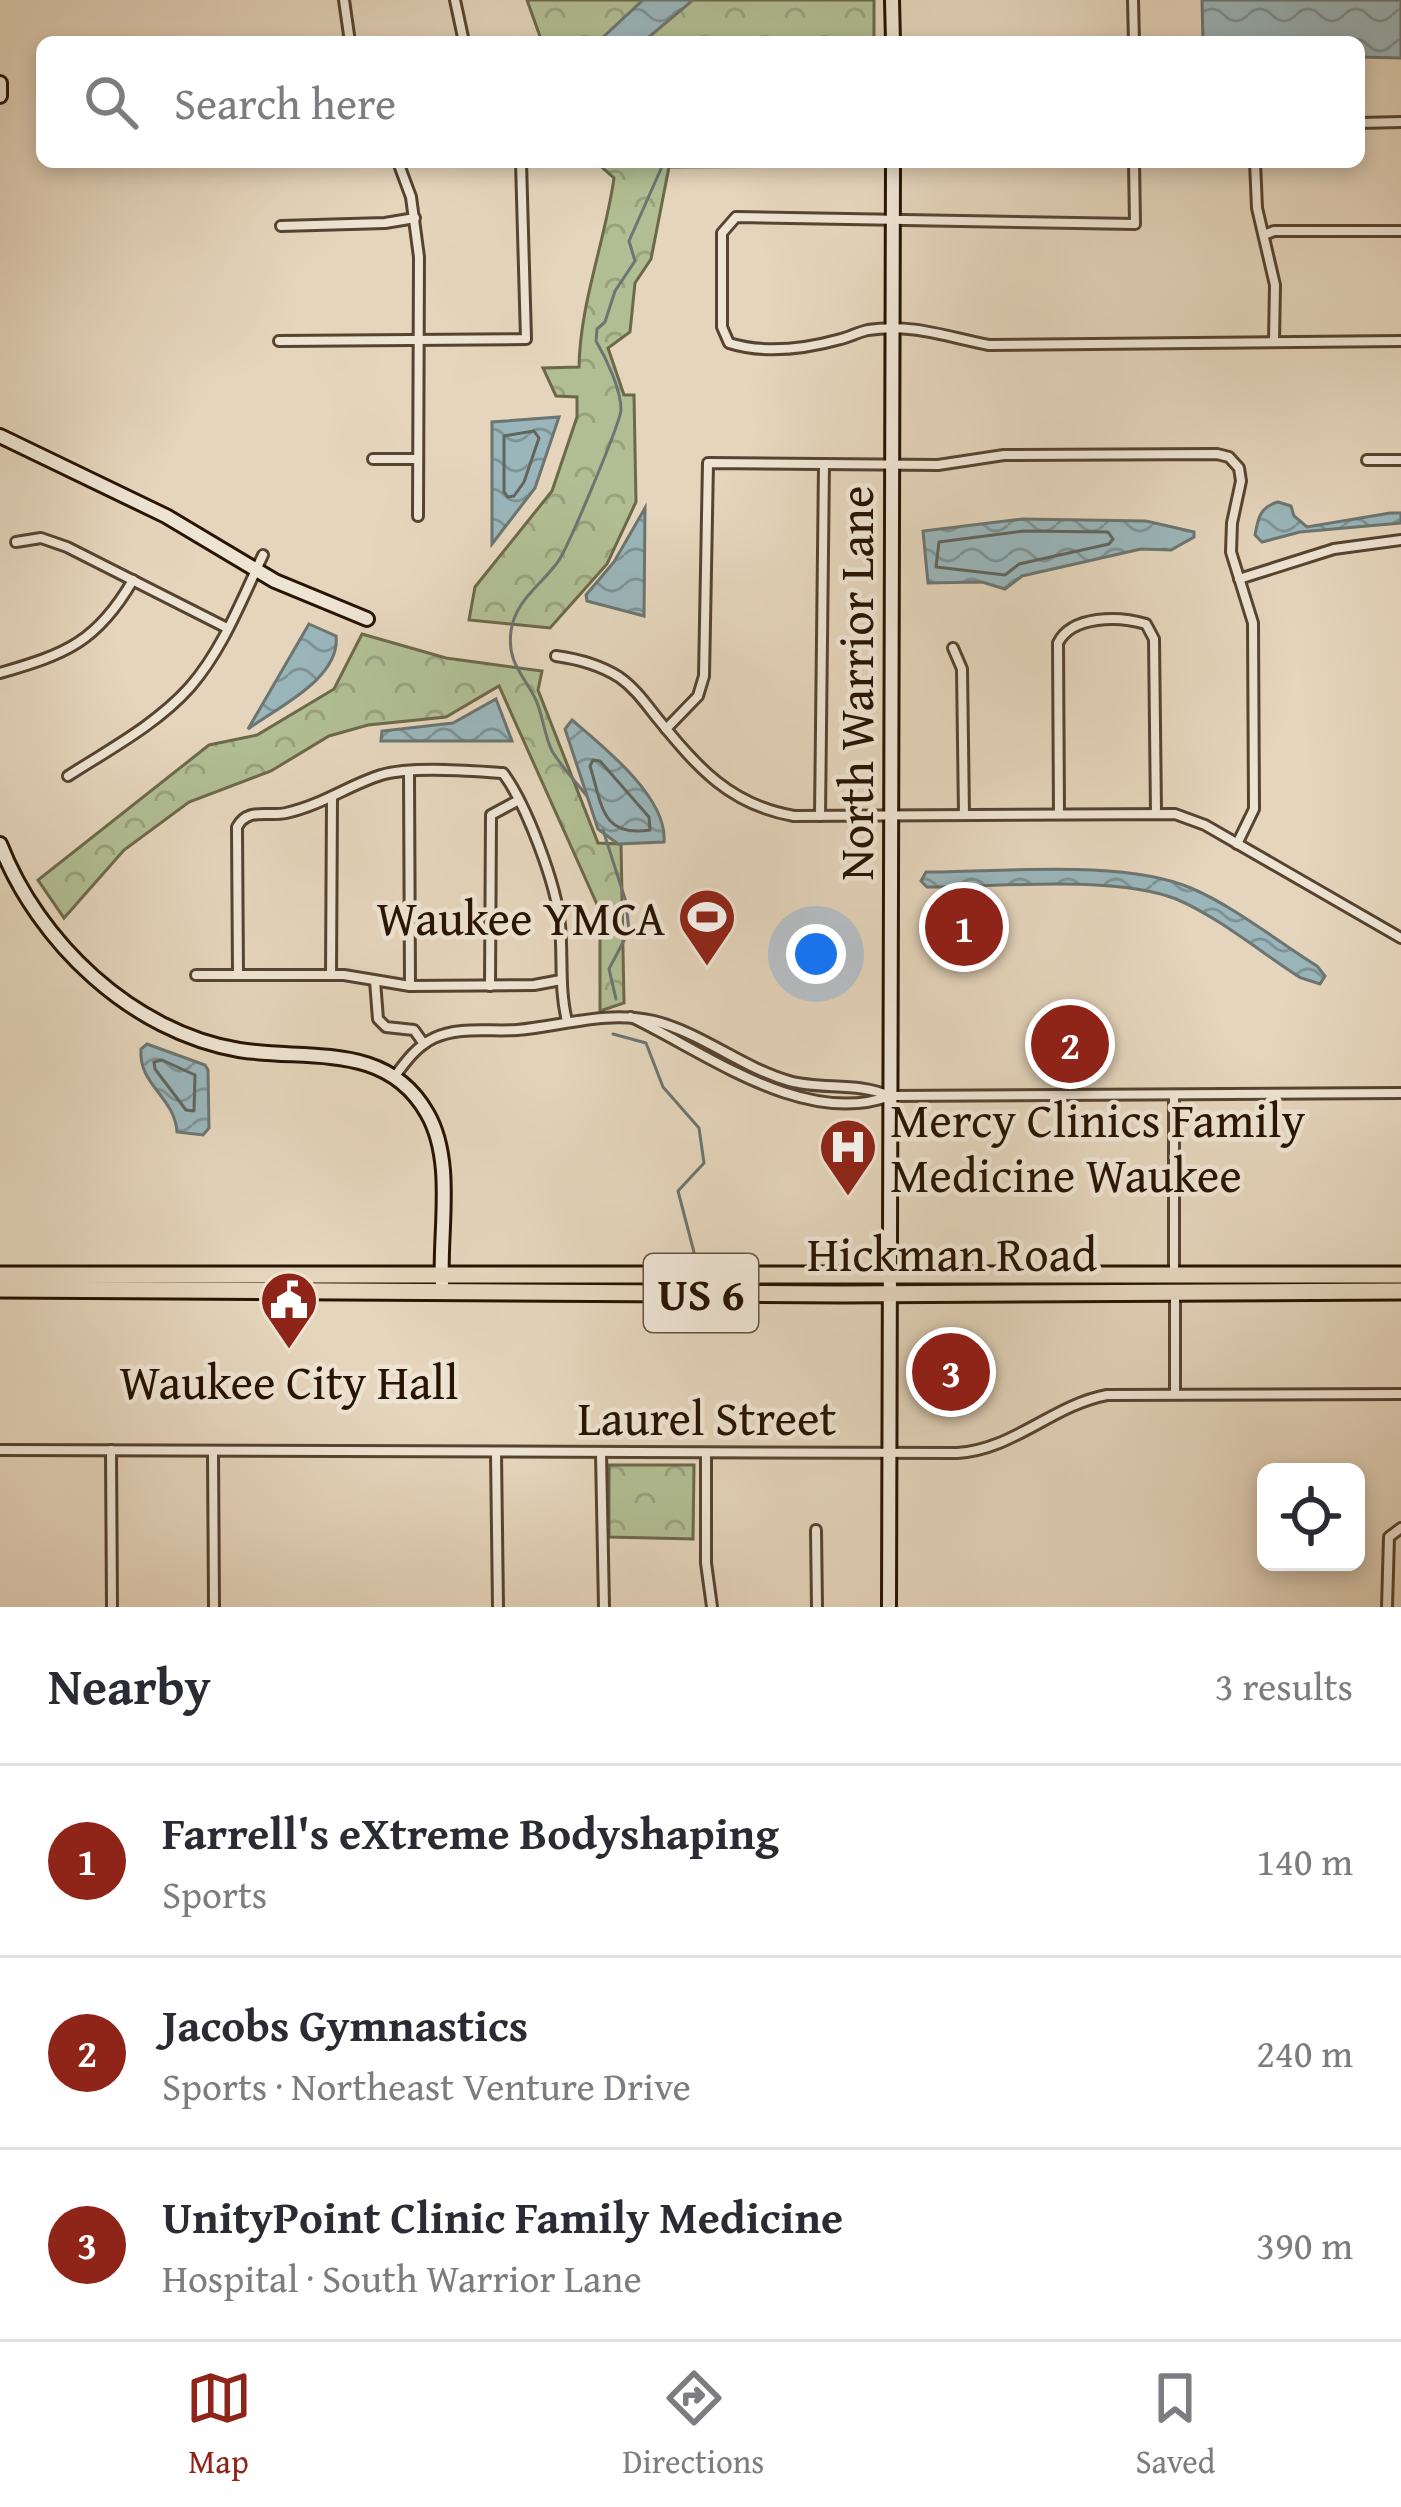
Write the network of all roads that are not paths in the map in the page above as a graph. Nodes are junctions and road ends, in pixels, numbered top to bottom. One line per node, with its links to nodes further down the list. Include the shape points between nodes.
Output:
1 (344, 0): 5 (street)
2 (455, 0): 6 (street)
3 (892, 0): 7 (street)
4 (1133, 0): 8 (street)
5 (349, 36)
6 (463, 36)
7 (892, 36)
8 (1133, 36)
9 (0, 83): 10 (street)
10 (0, 96)
11 (1401, 122): 12 (street)
12 (1365, 123)
13 (400, 168): 18 (street)
14 (521, 168): 27 (street, via 526,339)
15 (893, 168): 19 (street, North Warrior Lane)
16 (1134, 168): 19 (street, via 1135,224)
17 (1255, 168): 22 (street)
18 (415, 218): 20 (street); 27 (street)
19 (893, 219): 23 (street, North Warrior Lane); 23 (street, via 749,215 726,225 722,244 729,343 800,349)
20 (281, 226)
21 (1401, 231): 22 (street)
22 (1264, 235): 25 (street, via 1275,285)
23 (892, 329): 25 (street, via 989,345); 36 (street, North Warrior Lane)
24 (279, 341): 27 (street)
25 (1274, 341): 26 (street)
26 (1401, 341)
27 (418, 342): 31 (street)
28 (0, 436): 34 (street)
29 (0, 448): 34 (street)
30 (373, 459): 31 (street)
31 (417, 459): 37 (street)
32 (1366, 460): 33 (street)
33 (1401, 460)
34 (58, 464): 41 (street)
35 (824, 464): 36 (street); 49 (street, via 708,464 704,676 698,696); 58 (street)
36 (892, 465): 42 (street, via 1004,454 1229,457 1241,482 1231,536); 57 (street, North Warrior Lane)
37 (418, 517)
38 (1401, 540): 42 (street, via 1346,546)
39 (16, 542): 43 (street, via 51,541)
40 (263, 555): 41 (street)
41 (256, 570): 44 (street); 45 (street)
42 (1239, 579): 60 (street, via 1253,623 1254,806)
43 (134, 580): 45 (street); 48 (street, via 82,643)
44 (367, 619)
45 (227, 628): 51 (street, via 165,711)
46 (953, 648): 55 (street, via 962,669)
47 (556, 656): 49 (street, via 617,676)
48 (0, 673)
49 (666, 730): 58 (street, via 738,799 768,812)
50 (409, 773): 52 (street, via 382,775); 53 (street, via 502,773); 67 (street)
51 (68, 776)
52 (332, 800): 63 (street, via 251,814 237,827); 64 (street)
53 (518, 801): 65 (street, via 558,914); 68 (street, via 490,820)
54 (1156, 813): 56 (street); 56 (street, via 1154,639 1146,624 1128,619 1076,624 1058,643); 60 (street, via 1187,817)
55 (964, 814): 56 (street); 57 (street)
56 (1059, 814)
57 (891, 815): 58 (street); 74 (street, North Warrior Lane)
58 (820, 816)
59 (0, 844): 71 (street, via 47,929 95,980 139,1009 236,1049 341,1056)
60 (1237, 844): 61 (street)
61 (1401, 938)
62 (196, 975): 63 (street)
63 (238, 975): 64 (street)
64 (331, 975): 66 (street)
65 (561, 980): 68 (street); 69 (street)
66 (375, 981): 67 (street); 70 (street, via 378,1019 414,1030)
67 (410, 986): 68 (street)
68 (490, 986)
69 (567, 1021): 70 (street, via 451,1032); 74 (street, via 631,1017 676,1028 766,1074)
70 (424, 1044): 71 (street)
71 (395, 1076): 77 (street, via 428,1115 436,1138)
72 (1401, 1093): 73 (street)
73 (1174, 1094): 74 (street); 79 (street)
74 (890, 1096): 78 (street, North Warrior Lane)
75 (0, 1275): 77 (highway, Hickman Road / US 6)
76 (1401, 1275): 79 (highway, Hickman Road / US 6)
77 (442, 1284): 78 (highway, Hickman Road / US 6); 80 (highway, Hickman Road / US 6)
78 (890, 1284): 79 (highway, Hickman Road / US 6); 90 (street, North Warrior Lane)
79 (1174, 1284): 81 (highway, Hickman Road / US 6); 82 (street)
80 (0, 1289)
81 (1401, 1291)
82 (1175, 1394): 83 (street, Laurel Street); 90 (street, Laurel Street, via 1094,1397 971,1453)
83 (1401, 1394)
84 (0, 1450): 85 (street, Laurel Street)
85 (111, 1450): 86 (street, Laurel Street); 93 (street)
86 (213, 1451): 87 (street, Laurel Street); 94 (street)
87 (496, 1452): 88 (street, Laurel Street); 95 (street)
88 (601, 1453): 89 (street, Laurel Street); 96 (street)
89 (706, 1453): 90 (street, Laurel Street); 97 (street)
90 (890, 1454): 99 (street, North Warrior Lane)
91 (1401, 1528): 100 (street, via 1386,1549)
92 (816, 1530): 98 (street)
93 (112, 1607)
94 (214, 1607)
95 (498, 1607)
96 (604, 1607)
97 (712, 1607)
98 (817, 1607)
99 (889, 1607)
100 (1387, 1607)

